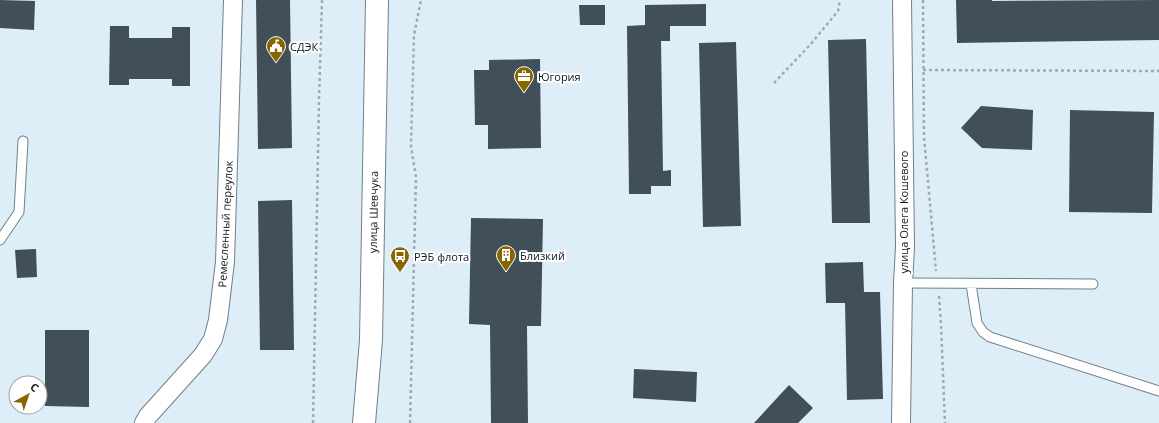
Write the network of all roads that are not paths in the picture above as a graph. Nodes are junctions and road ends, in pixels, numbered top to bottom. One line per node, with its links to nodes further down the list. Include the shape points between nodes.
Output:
1 (233, 0): 10 (street, Ремесленный переулок, via 226,262 218,320 214,339 203,355)
2 (377, 0): 11 (main road, улица Шевчука, via 371,340)
3 (902, 0): 6 (street, улица Олега Кошевого, via 905,248)
4 (23, 141): 5 (lane, via 19,212)
5 (0, 240)
6 (903, 283): 7 (lane); 12 (street, улица Олега Кошевого)
7 (971, 284): 8 (lane); 9 (lane, via 977,323 990,337)
8 (1093, 284)
9 (1159, 390)
10 (144, 423)
11 (364, 423)
12 (901, 423)

